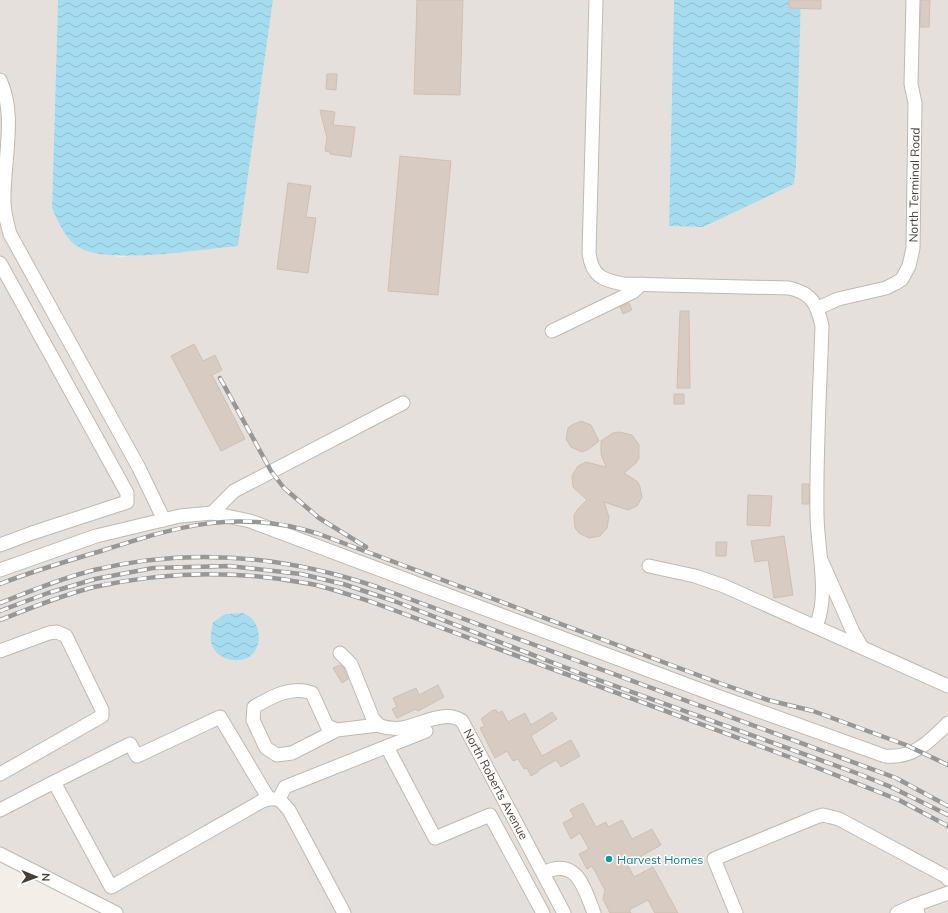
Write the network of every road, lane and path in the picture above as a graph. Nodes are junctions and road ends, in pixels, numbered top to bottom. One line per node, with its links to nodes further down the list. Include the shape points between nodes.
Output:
1 (596, 0): 6 (street, via 590,263 594,271 611,282)
2 (913, 0): 7 (street, North Terminal Road, via 913,248 909,266 902,279 886,288 838,299)
3 (0, 80): 4 (street, via 6,93 8,110)
4 (2, 169): 11 (street, via 5,218 10,234 139,468)
5 (0, 263): 12 (street, via 127,493 127,502 115,507)
6 (642, 284): 7 (street, via 789,288 811,298); 8 (street, via 633,292)
7 (818, 308): 13 (street, via 822,326 817,512)
8 (552, 330)
9 (403, 403): 10 (street, via 234,491)
10 (212, 513): 11 (street, via 191,514); 21 (street, via 250,522 885,756 896,758 911,754)
11 (164, 520): 15 (street, via 96,536)
12 (0, 545)
13 (821, 560): 16 (street, via 822,603); 17 (street)
14 (649, 566): 16 (street, via 695,576 724,586)
15 (0, 570)
16 (816, 626): 17 (street)
17 (862, 647): 20 (street)
18 (0, 651): 26 (street, via 49,633 58,632 66,636 102,710 102,716)
19 (340, 653): 22 (street, via 351,664 373,719)
20 (948, 686)
21 (948, 723)
22 (378, 725): 23 (street, North Roberts Avenue); 31 (street, North Roberts Avenue, via 401,728 451,716 462,721)
23 (337, 730): 23 (street, via 327,726 312,693 303,690 292,690 254,707 252,720 266,748 277,755 292,753)
24 (426, 731): 25 (street)
25 (386, 747): 28 (street, via 285,787); 37 (street, via 435,838 490,815)
26 (0, 774)
27 (54, 782): 28 (street, via 130,744 137,756 220,717); 28 (street, via 111,887); 29 (street)
28 (274, 799): 36 (street, via 289,810)
29 (0, 810)
30 (0, 854): 35 (street)
31 (543, 873): 38 (street, North Roberts Avenue); 39 (street, via 559,867 576,875)
32 (948, 879): 40 (street, via 838,819 816,816 714,859)
33 (948, 892): 34 (street)
34 (917, 909): 41 (street)
35 (116, 913)
36 (344, 913)
37 (543, 913)
38 (564, 913)
39 (594, 913)
40 (736, 913)
41 (897, 913)

